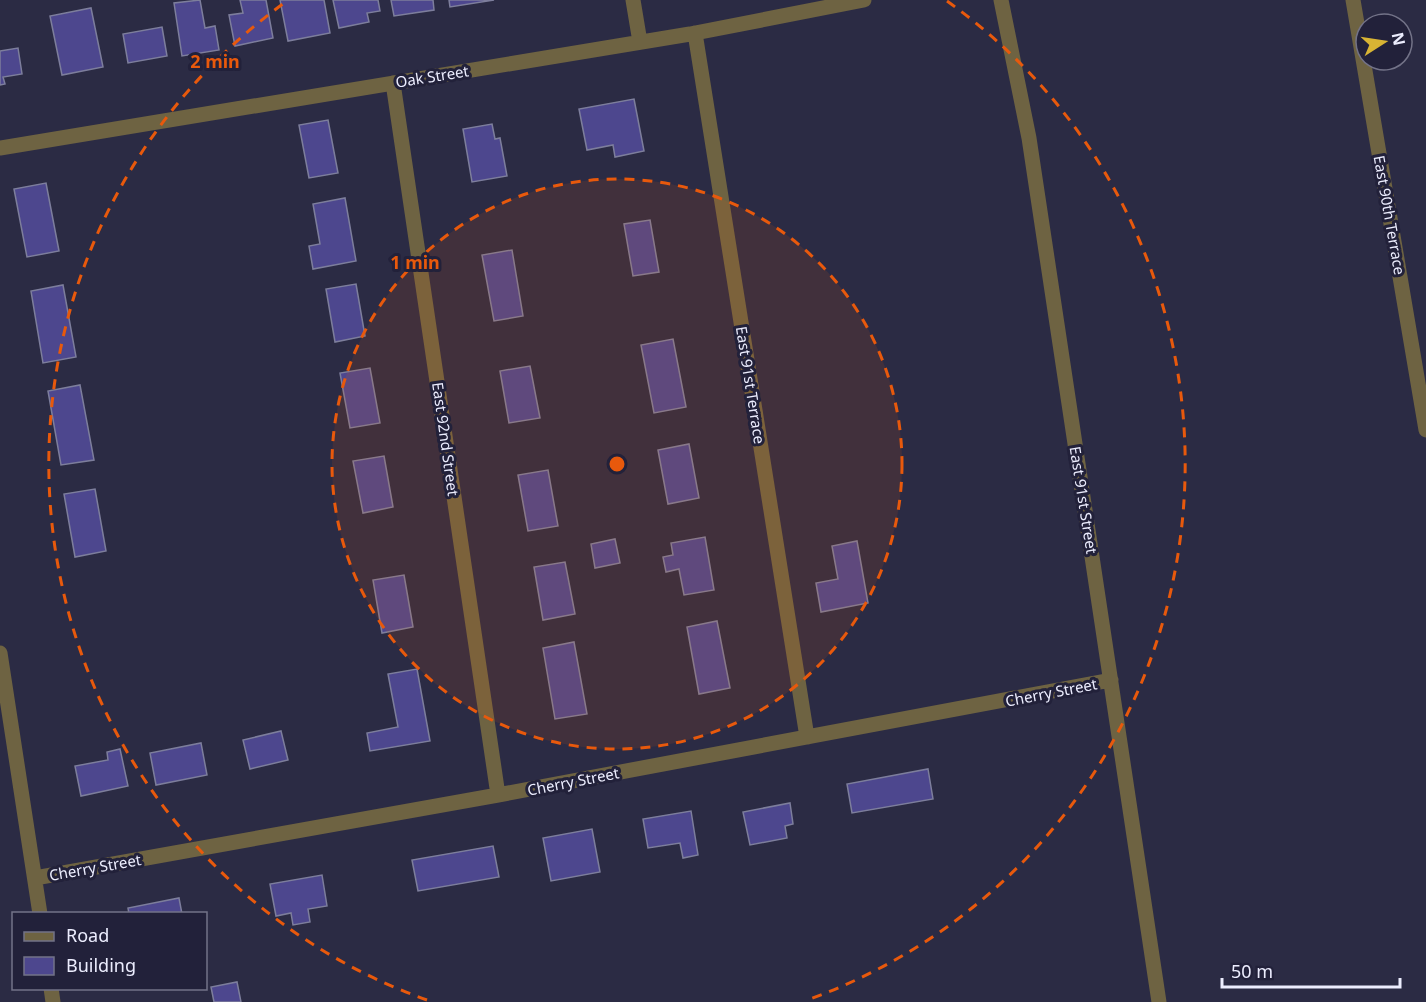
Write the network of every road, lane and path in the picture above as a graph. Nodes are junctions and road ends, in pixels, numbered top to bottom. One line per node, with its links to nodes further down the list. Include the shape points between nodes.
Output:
1 (633, 0): 6 (street)
2 (864, 0): 5 (street, Oak Street)
3 (1001, 0): 11 (street, East 91st Street, via 1029,138)
4 (1353, 0): 9 (street, East 90th Terrace)
5 (695, 33): 6 (street, Oak Street); 12 (street, East 91st Terrace)
6 (640, 42): 7 (street, Oak Street)
7 (393, 83): 8 (street, Oak Street); 13 (street, East 92nd Street)
8 (0, 148)
9 (1426, 430)
10 (0, 653): 14 (street)
11 (1111, 680): 12 (street, Cherry Street); 16 (street, East 91st Street)
12 (807, 737): 13 (street, Cherry Street)
13 (498, 795): 14 (street, Cherry Street)
14 (35, 878): 15 (street)
15 (40, 912)
16 (1159, 1002)

